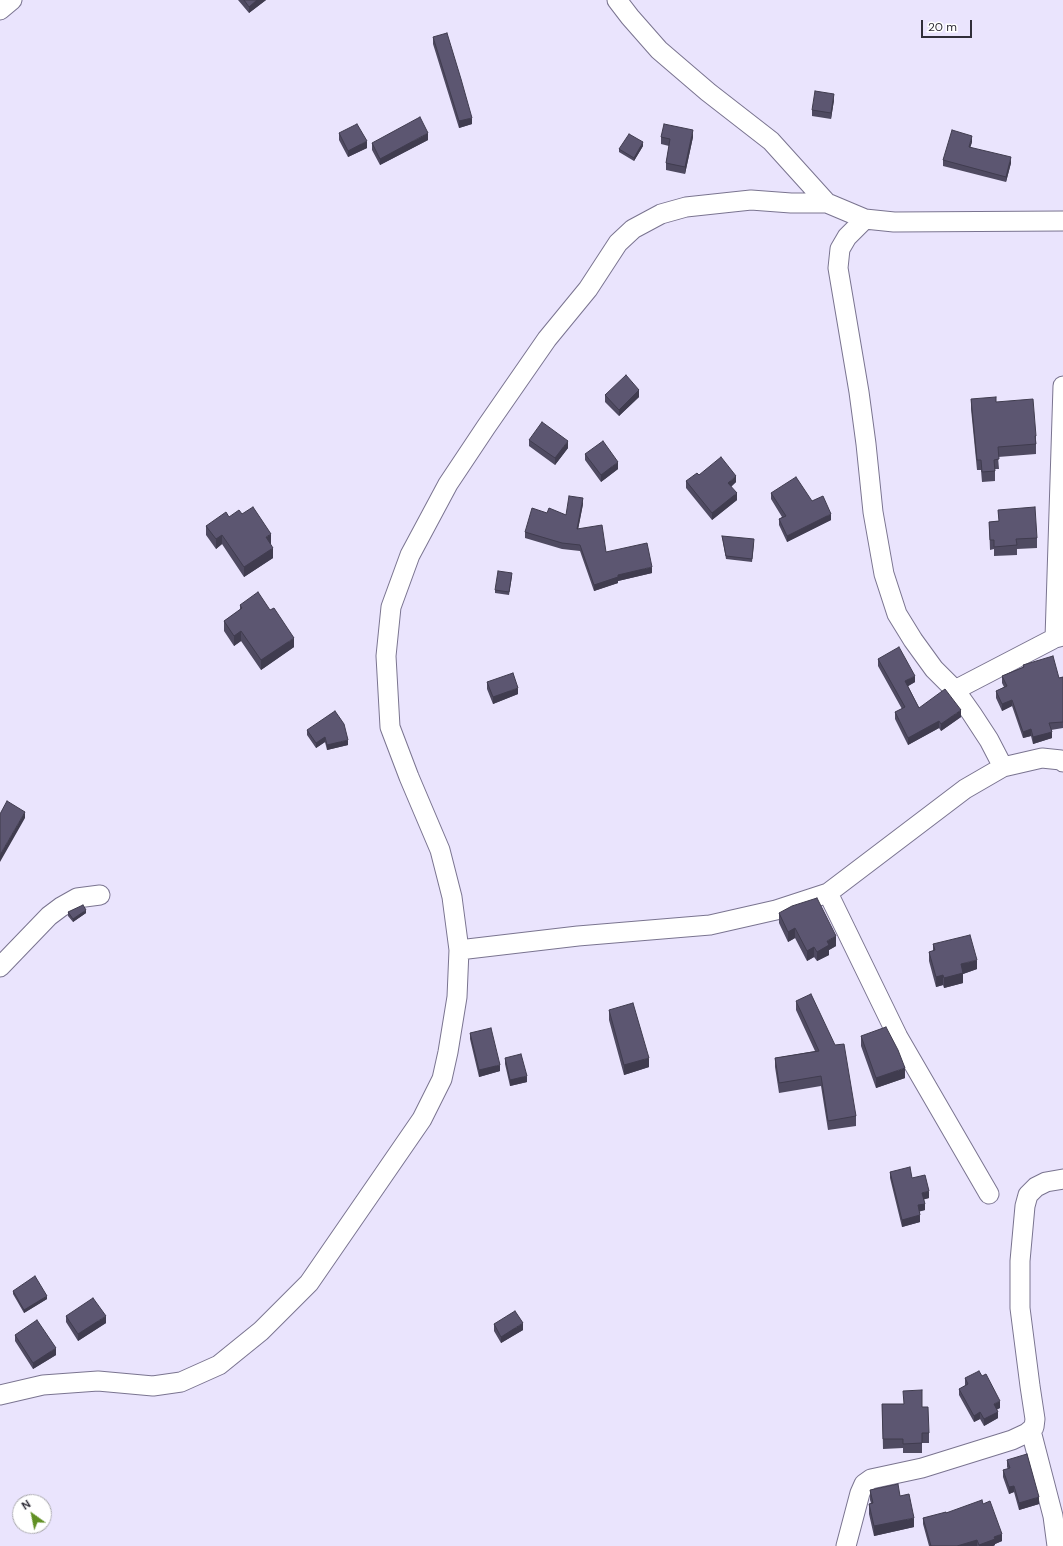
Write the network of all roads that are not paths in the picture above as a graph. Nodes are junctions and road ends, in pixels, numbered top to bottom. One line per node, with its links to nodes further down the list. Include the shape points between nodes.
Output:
1 (12, 0): 3 (street)
2 (617, 0): 4 (street, via 659,50 771,141)
3 (0, 10)
4 (827, 202): 5 (street); 14 (street, via 751,200 686,207 661,214 633,229 618,243 588,289 547,339 486,427 448,484 410,555 390,614 386,656 390,727 440,850 452,897)
5 (865, 219): 6 (street, via 894,222); 9 (street, via 847,237 840,249 838,268 859,392 872,512 884,574 897,614 934,669)
6 (1063, 220)
7 (1063, 386): 8 (street)
8 (1059, 637): 9 (street)
9 (955, 690): 11 (street, via 989,740)
10 (1063, 762): 11 (street, via 1042,758)
11 (1003, 767): 12 (street, via 965,789)
12 (828, 893): 14 (street, via 776,910 710,925 578,936); 17 (street, via 898,1038)
13 (100, 896): 15 (street, via 77,898 61,907)
14 (459, 950): 18 (street, via 457,997 448,1052 442,1079 422,1119 309,1283 261,1331 219,1365 181,1382 153,1386 98,1381 43,1385)
15 (0, 967)
16 (1063, 1179): 19 (street, via 1036,1187 1028,1195 1025,1206 1020,1261 1020,1308 1036,1418)
17 (989, 1194)
18 (0, 1395)
19 (1031, 1431): 20 (street, via 1012,1440 922,1468 871,1479 864,1484 860,1493); 21 (street, via 1053,1516)
20 (846, 1546)
21 (1057, 1546)

